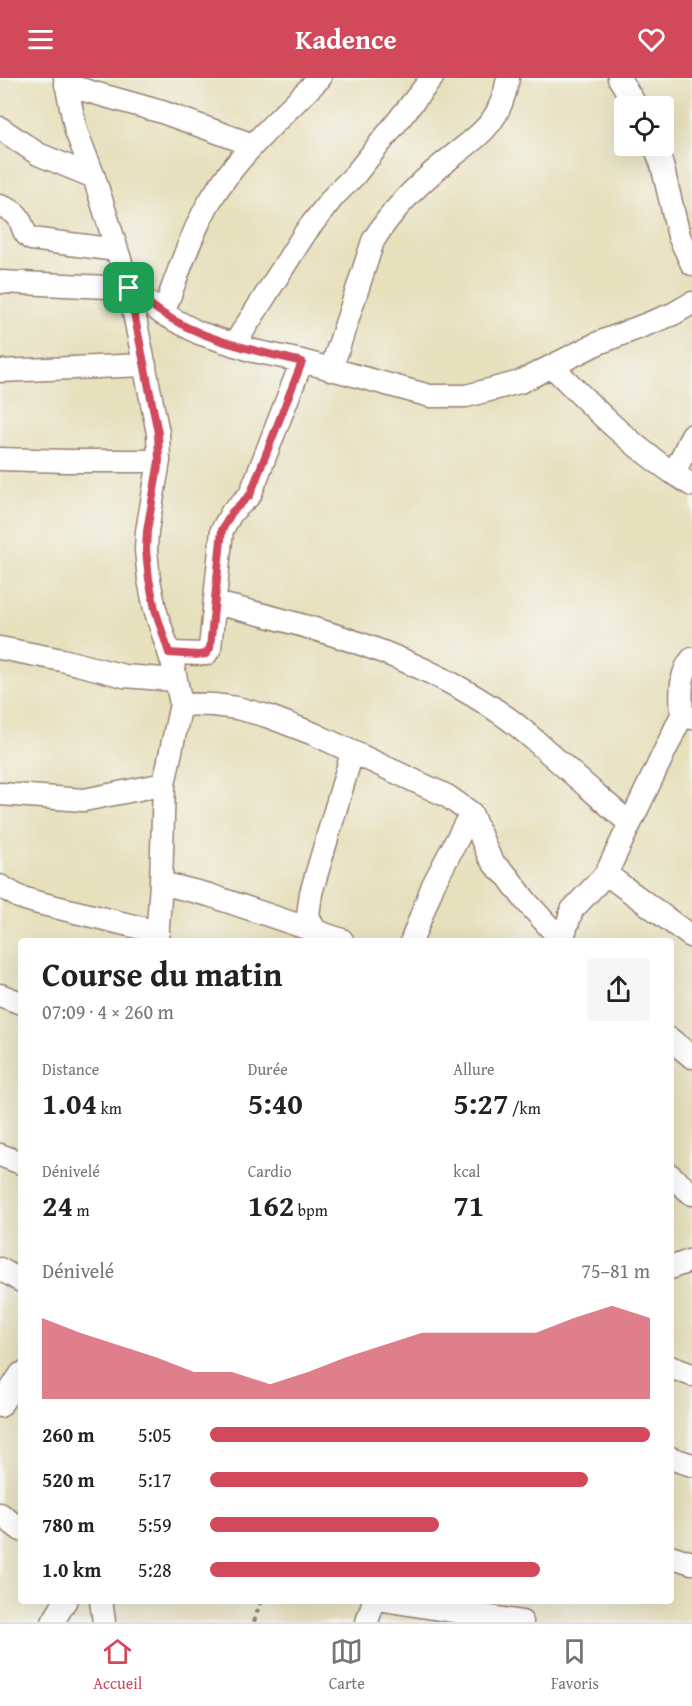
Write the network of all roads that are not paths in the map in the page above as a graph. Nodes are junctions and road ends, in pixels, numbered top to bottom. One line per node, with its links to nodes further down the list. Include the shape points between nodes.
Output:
1 (320, 78): 8 (street)
2 (432, 78): 18 (street, via 304,233)
3 (619, 78): 6 (street)
4 (504, 81): 22 (street, via 501,108 493,120 402,202 373,241)
5 (66, 82): 8 (street); 10 (street, via 76,131)
6 (630, 96)
7 (0, 128): 10 (street, via 38,154)
8 (253, 145): 17 (street, via 206,207)
9 (659, 156): 13 (street, via 679,236)
10 (94, 177): 12 (street)
11 (0, 206): 12 (street, via 13,210 31,239)
12 (117, 250): 15 (street)
13 (692, 264)
14 (0, 282): 15 (street)
15 (129, 288): 17 (street); 20 (street)
16 (692, 303): 21 (street)
17 (163, 314): 18 (street, via 199,333)
18 (234, 345): 19 (street)
19 (302, 362): 22 (street); 28 (street, via 250,495 232,512 222,530)
20 (145, 365): 23 (street); 26 (street, via 158,433)
21 (553, 367): 22 (street, via 520,382 466,396 429,396); 27 (street, via 594,409)
22 (331, 370)
23 (0, 371)
24 (692, 435): 27 (street)
25 (0, 459): 26 (street)
26 (159, 461): 30 (street, via 146,550 155,609)
27 (683, 479)
28 (214, 603): 30 (street, via 210,648 206,654); 39 (street, via 348,638 448,681 506,716)
29 (0, 648): 32 (street, via 124,676)
30 (169, 653): 32 (street)
31 (692, 659): 34 (street, via 681,688)
32 (176, 680): 33 (street)
33 (181, 704): 35 (street, via 237,708 267,716); 36 (street)
34 (687, 716): 39 (street)
35 (352, 753): 38 (street, via 447,796); 44 (street, via 311,893 308,915)
36 (164, 784): 37 (street, via 84,800); 41 (street)
37 (0, 794)
38 (471, 813): 46 (street, via 433,885); 47 (street, via 489,856)
39 (630, 824): 40 (street)
40 (606, 873): 45 (street); 48 (street, via 572,910)
41 (161, 883): 43 (street); 44 (street, via 209,895)
42 (0, 886): 43 (street, via 19,897)
43 (157, 936)
44 (314, 936)
45 (692, 937)
46 (413, 938)
47 (560, 938)
48 (563, 938)
49 (0, 995): 50 (street)
50 (18, 1002)
51 (674, 1043): 52 (street)
52 (692, 1057)
53 (0, 1155): 54 (street)
54 (18, 1162)
55 (674, 1178): 56 (street)
56 (692, 1194)
57 (692, 1260): 58 (street)
58 (674, 1267)
59 (0, 1269): 60 (street)
60 (18, 1279)
61 (674, 1368): 62 (street)
62 (692, 1375)
63 (18, 1379): 64 (street)
64 (0, 1406)
65 (674, 1459): 66 (street)
66 (692, 1465)
67 (0, 1514): 68 (street)
68 (18, 1528)
69 (674, 1557): 70 (street)
70 (692, 1563)
71 (64, 1604): 75 (street)
72 (102, 1604): 76 (street)
73 (373, 1604): 77 (street)
74 (408, 1604): 78 (street)
75 (53, 1622)
76 (104, 1622)
77 (367, 1622)
78 (522, 1622)

